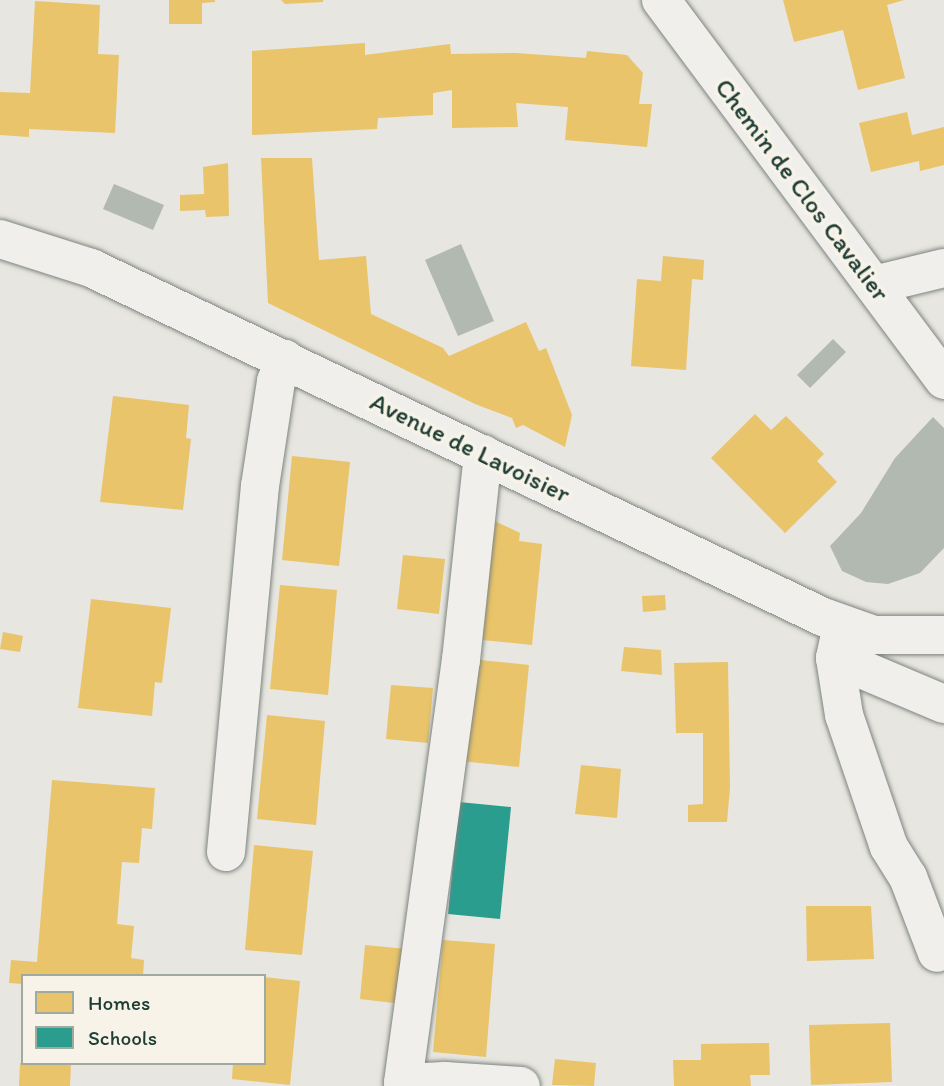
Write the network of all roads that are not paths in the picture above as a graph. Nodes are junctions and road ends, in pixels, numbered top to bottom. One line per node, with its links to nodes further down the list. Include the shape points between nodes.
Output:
1 (661, 0): 4 (street, Chemin de Clos Cavalier)
2 (0, 239): 5 (street, Avenue de Lavoisier, via 91,268)
3 (944, 268): 4 (street)
4 (874, 285): 6 (street, Chemin de Clos Cavalier)
5 (285, 359): 7 (street, Avenue de Lavoisier); 11 (street, via 276,381 260,486)
6 (944, 380)
7 (483, 454): 9 (street, Avenue de Lavoisier); 13 (street, via 461,659 403,1083)
8 (944, 635): 9 (street, Avenue de Lavoisier, via 874,635)
9 (839, 641): 10 (street); 12 (street, via 844,715 889,847 908,877)
10 (944, 704)
11 (226, 852)
12 (937, 954)
13 (521, 1086)

